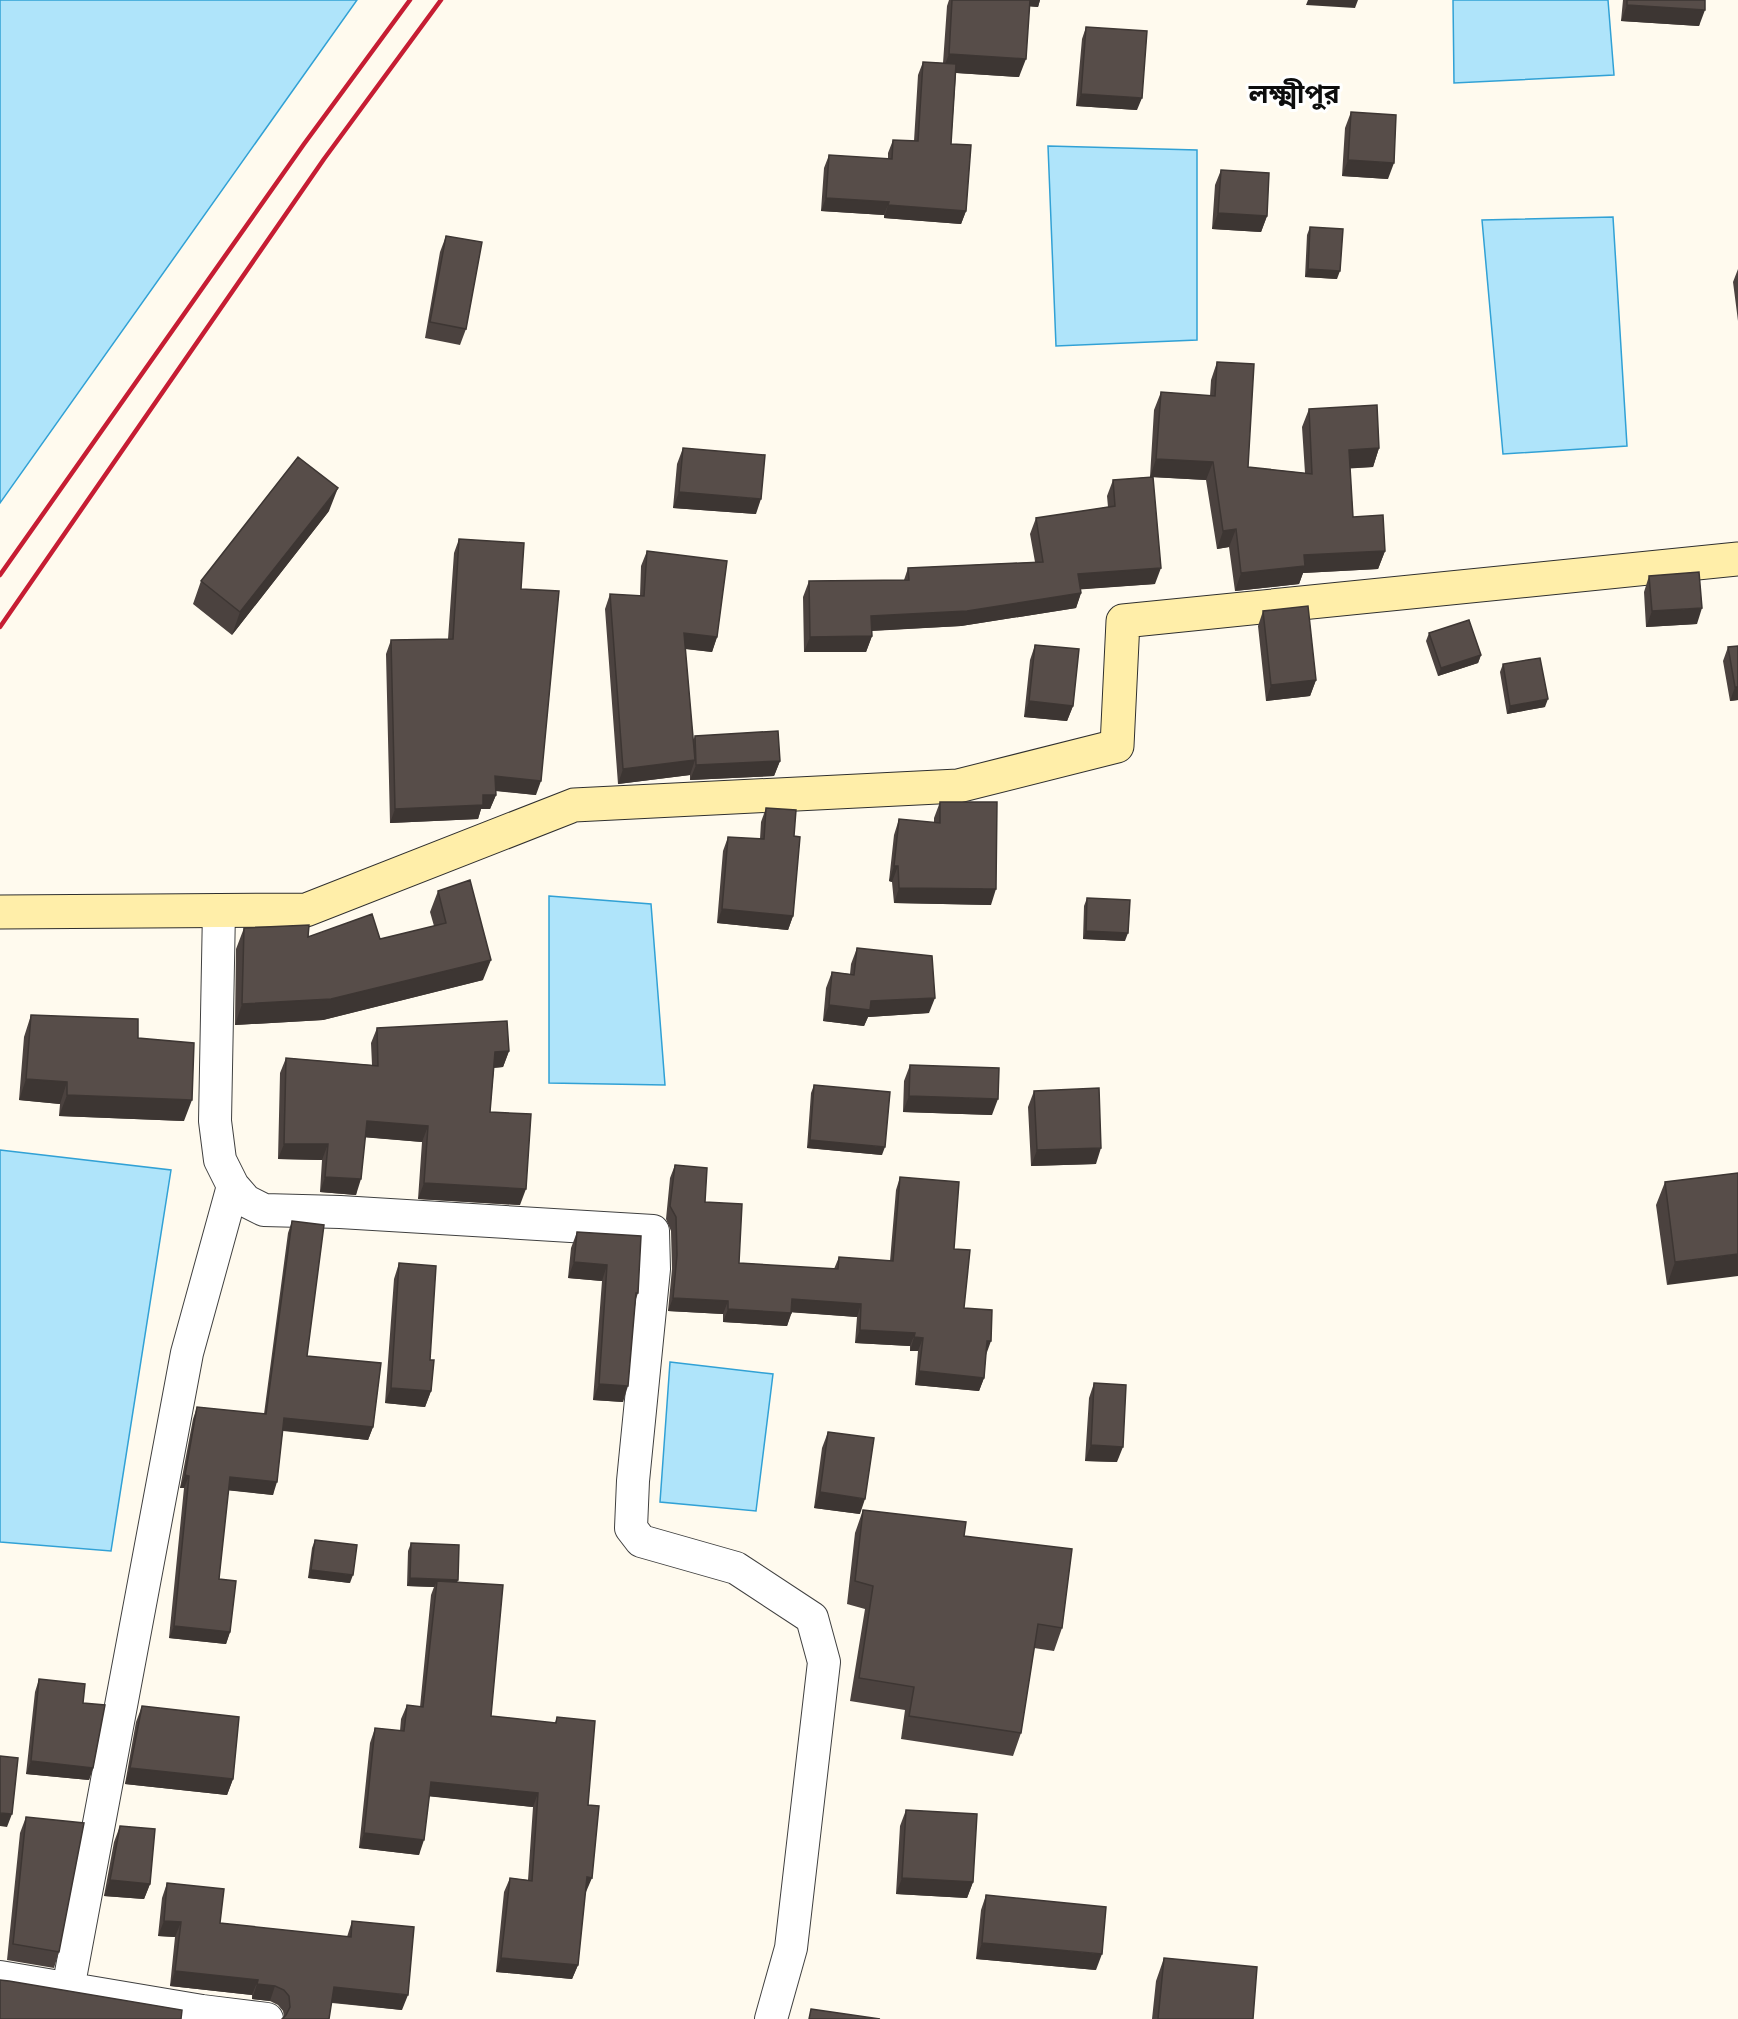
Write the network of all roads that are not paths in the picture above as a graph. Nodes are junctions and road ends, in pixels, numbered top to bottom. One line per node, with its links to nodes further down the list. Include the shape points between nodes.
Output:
1 (1738, 559): 2 (main road, via 1124,621 1117,746 958,786 574,805 306,910)
2 (219, 910): 3 (main road); 4 (street, via 215,1121 220,1160)
3 (0, 912)
4 (233, 1186): 6 (street, via 187,1353); 8 (street, via 246,1201 264,1210 653,1232 654,1269 631,1528 641,1540 736,1568 812,1618 824,1662 790,1948)
5 (0, 1977): 6 (street)
6 (68, 1989): 7 (street)
7 (267, 2019)
8 (771, 2019)

